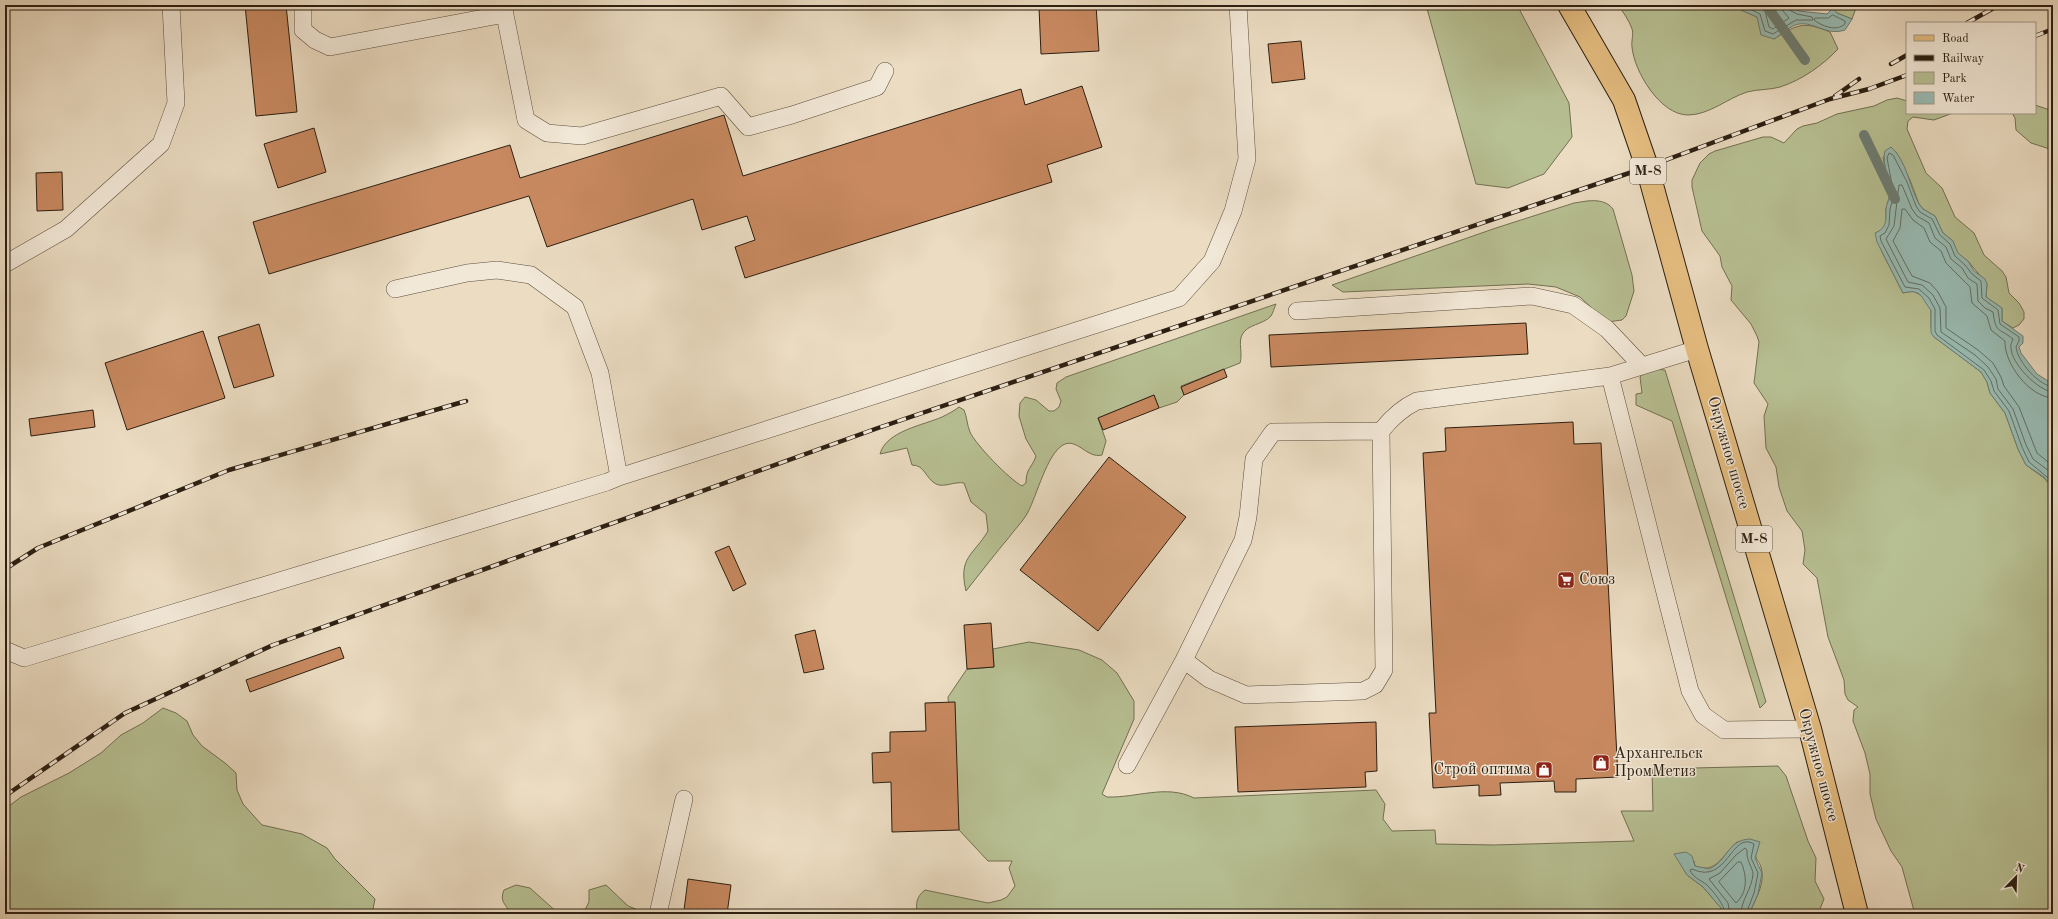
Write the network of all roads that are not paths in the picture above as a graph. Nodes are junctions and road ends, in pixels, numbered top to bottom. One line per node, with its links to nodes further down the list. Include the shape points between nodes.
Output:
1 (171, 5): 7 (lane, via 176,103 161,144 66,229)
2 (303, 5): 5 (lane, via 304,30 330,47)
3 (1238, 5): 14 (lane, via 1247,159 1233,211 1212,261 1179,298)
4 (1569, 5): 10 (main road, Окружное шоссе / М-8, via 1624,100 1647,167)
5 (504, 10): 6 (lane, via 526,120 547,133 582,136 721,96 748,127 877,87)
6 (885, 71)
7 (5, 264)
8 (395, 289): 14 (lane, via 467,273 496,270 531,275 575,307 600,373)
9 (1297, 311): 11 (lane, via 1532,296 1573,305 1607,328)
10 (1698, 349): 11 (lane); 17 (main road, Окружное шоссе / М-8)
11 (1642, 366): 12 (lane)
12 (1610, 376): 13 (lane, via 1417,401 1392,417); 17 (lane, via 1690,691 1703,715 1724,730)
13 (1381, 431): 16 (lane, via 1273,432 1254,459 1248,517 1242,540); 16 (lane, via 1384,670 1375,685 1363,691 1246,695 1209,679)
14 (619, 477): 15 (lane, via 24,658)
15 (5, 650)
16 (1184, 660): 18 (lane)
17 (1810, 729): 21 (main road, Окружное шоссе / М-8)
18 (1127, 766)
19 (684, 799): 20 (lane)
20 (658, 914)
21 (1857, 914)

